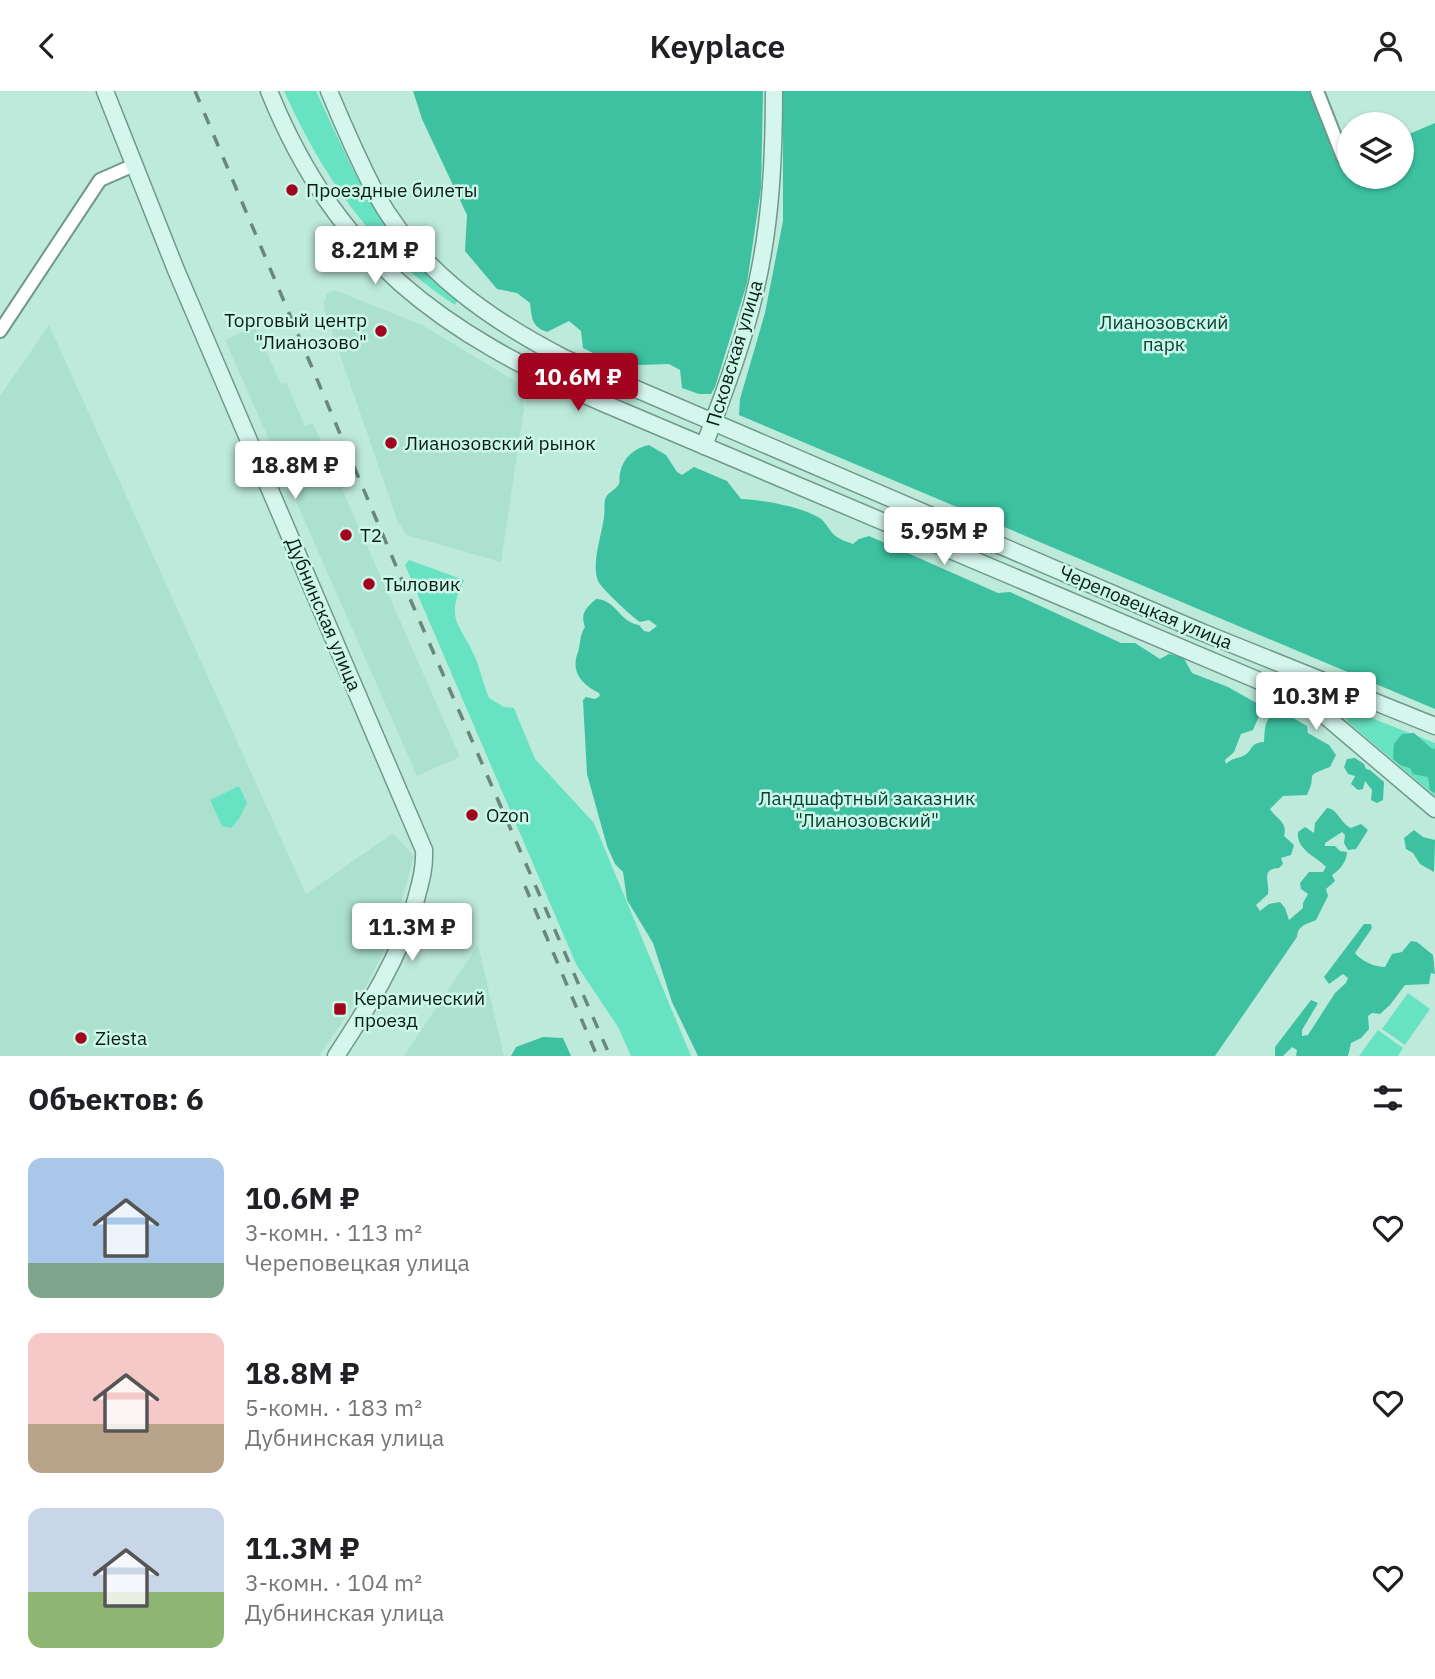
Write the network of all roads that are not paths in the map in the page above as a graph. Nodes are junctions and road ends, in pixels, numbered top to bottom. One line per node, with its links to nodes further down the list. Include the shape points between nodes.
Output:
1 (106, 91): 7 (main road, Дубнинская улица)
2 (269, 91): 10 (main road, Череповецкая улица, via 295,151 320,191 395,280 473,338 552,381)
3 (329, 91): 9 (main road, Череповецкая улица, via 392,218 432,266 478,307 564,358)
4 (774, 91): 9 (main road, Псковская улица, via 773,175 757,282)
5 (1317, 91): 6 (street)
6 (1337, 142)
7 (134, 165): 8 (street, via 100,180); 13 (main road, Дубнинская улица, via 424,850 423,876 398,950 376,995)
8 (0, 331)
9 (713, 422): 10 (main road, Псковская улица); 11 (main road, Череповецкая улица, via 1204,633)
10 (704, 446): 12 (main road, Череповецкая улица, via 1302,699)
11 (1435, 726)
12 (1435, 809)
13 (336, 1056)

